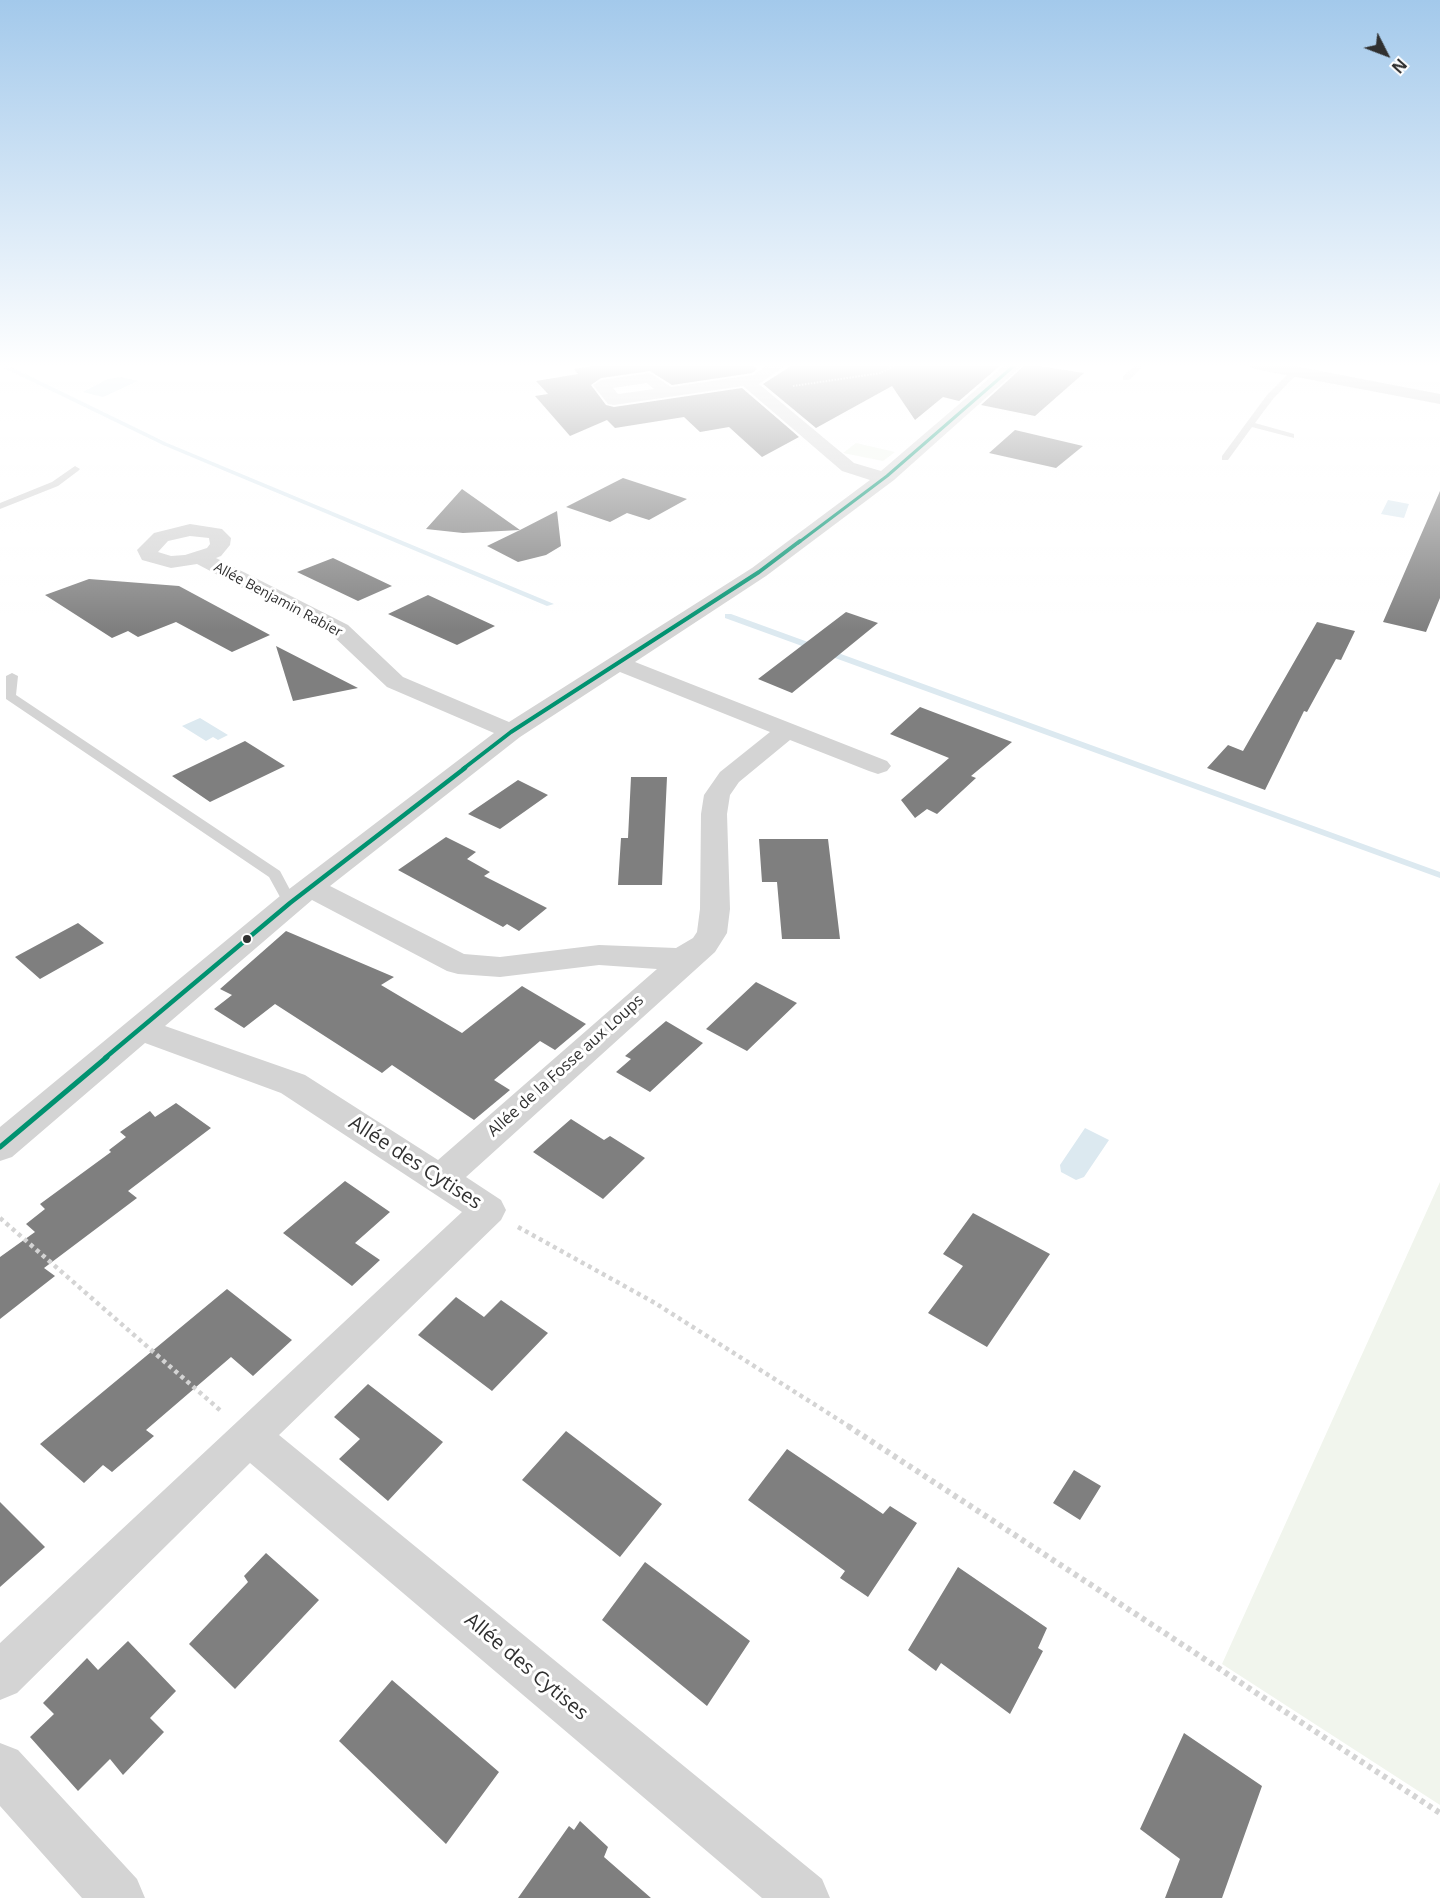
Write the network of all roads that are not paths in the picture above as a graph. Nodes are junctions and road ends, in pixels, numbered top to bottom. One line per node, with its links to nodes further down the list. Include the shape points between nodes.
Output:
1 (831, 453): 6 (street, via 848,467)
2 (913, 453): 6 (street)
3 (1229, 453): 4 (lane)
4 (1225, 458)
5 (75, 469): 7 (lane, via 55,484)
6 (884, 478): 11 (street, via 759,572)
7 (0, 506)
8 (144, 520): 9 (street)
9 (171, 533): 10 (street, Allée Benjamin Rabier, via 204,530 221,538 214,552); 10 (street, Allée Benjamin Rabier, via 151,543 149,556 171,562)
10 (200, 558): 14 (street, Allée Benjamin Rabier, via 340,630 395,682)
11 (617, 663): 13 (street); 14 (street)
12 (12, 676): 16 (lane, via 10,696 275,874)
13 (786, 731): 15 (street); 17 (street, Allée de la Fosse aux Loups, via 729,777 717,795 712,933)
14 (510, 732): 16 (street)
15 (878, 766)
16 (300, 895): 17 (street, via 458,964 500,967 577,956 651,959); 18 (street)
17 (693, 953): 20 (street, Allée de la Fosse aux Loups)
18 (139, 1029): 19 (street); 20 (street, Allée des Cytises, via 293,1084)
19 (0, 1147)
20 (440, 1179): 21 (street, Allée des Cytises, via 488,1210)
21 (249, 1436): 22 (street, Allée des Cytises); 25 (street, Allée des Cytises)
22 (0, 1676)
23 (0, 1768): 24 (street)
24 (118, 1898)
25 (803, 1898)

